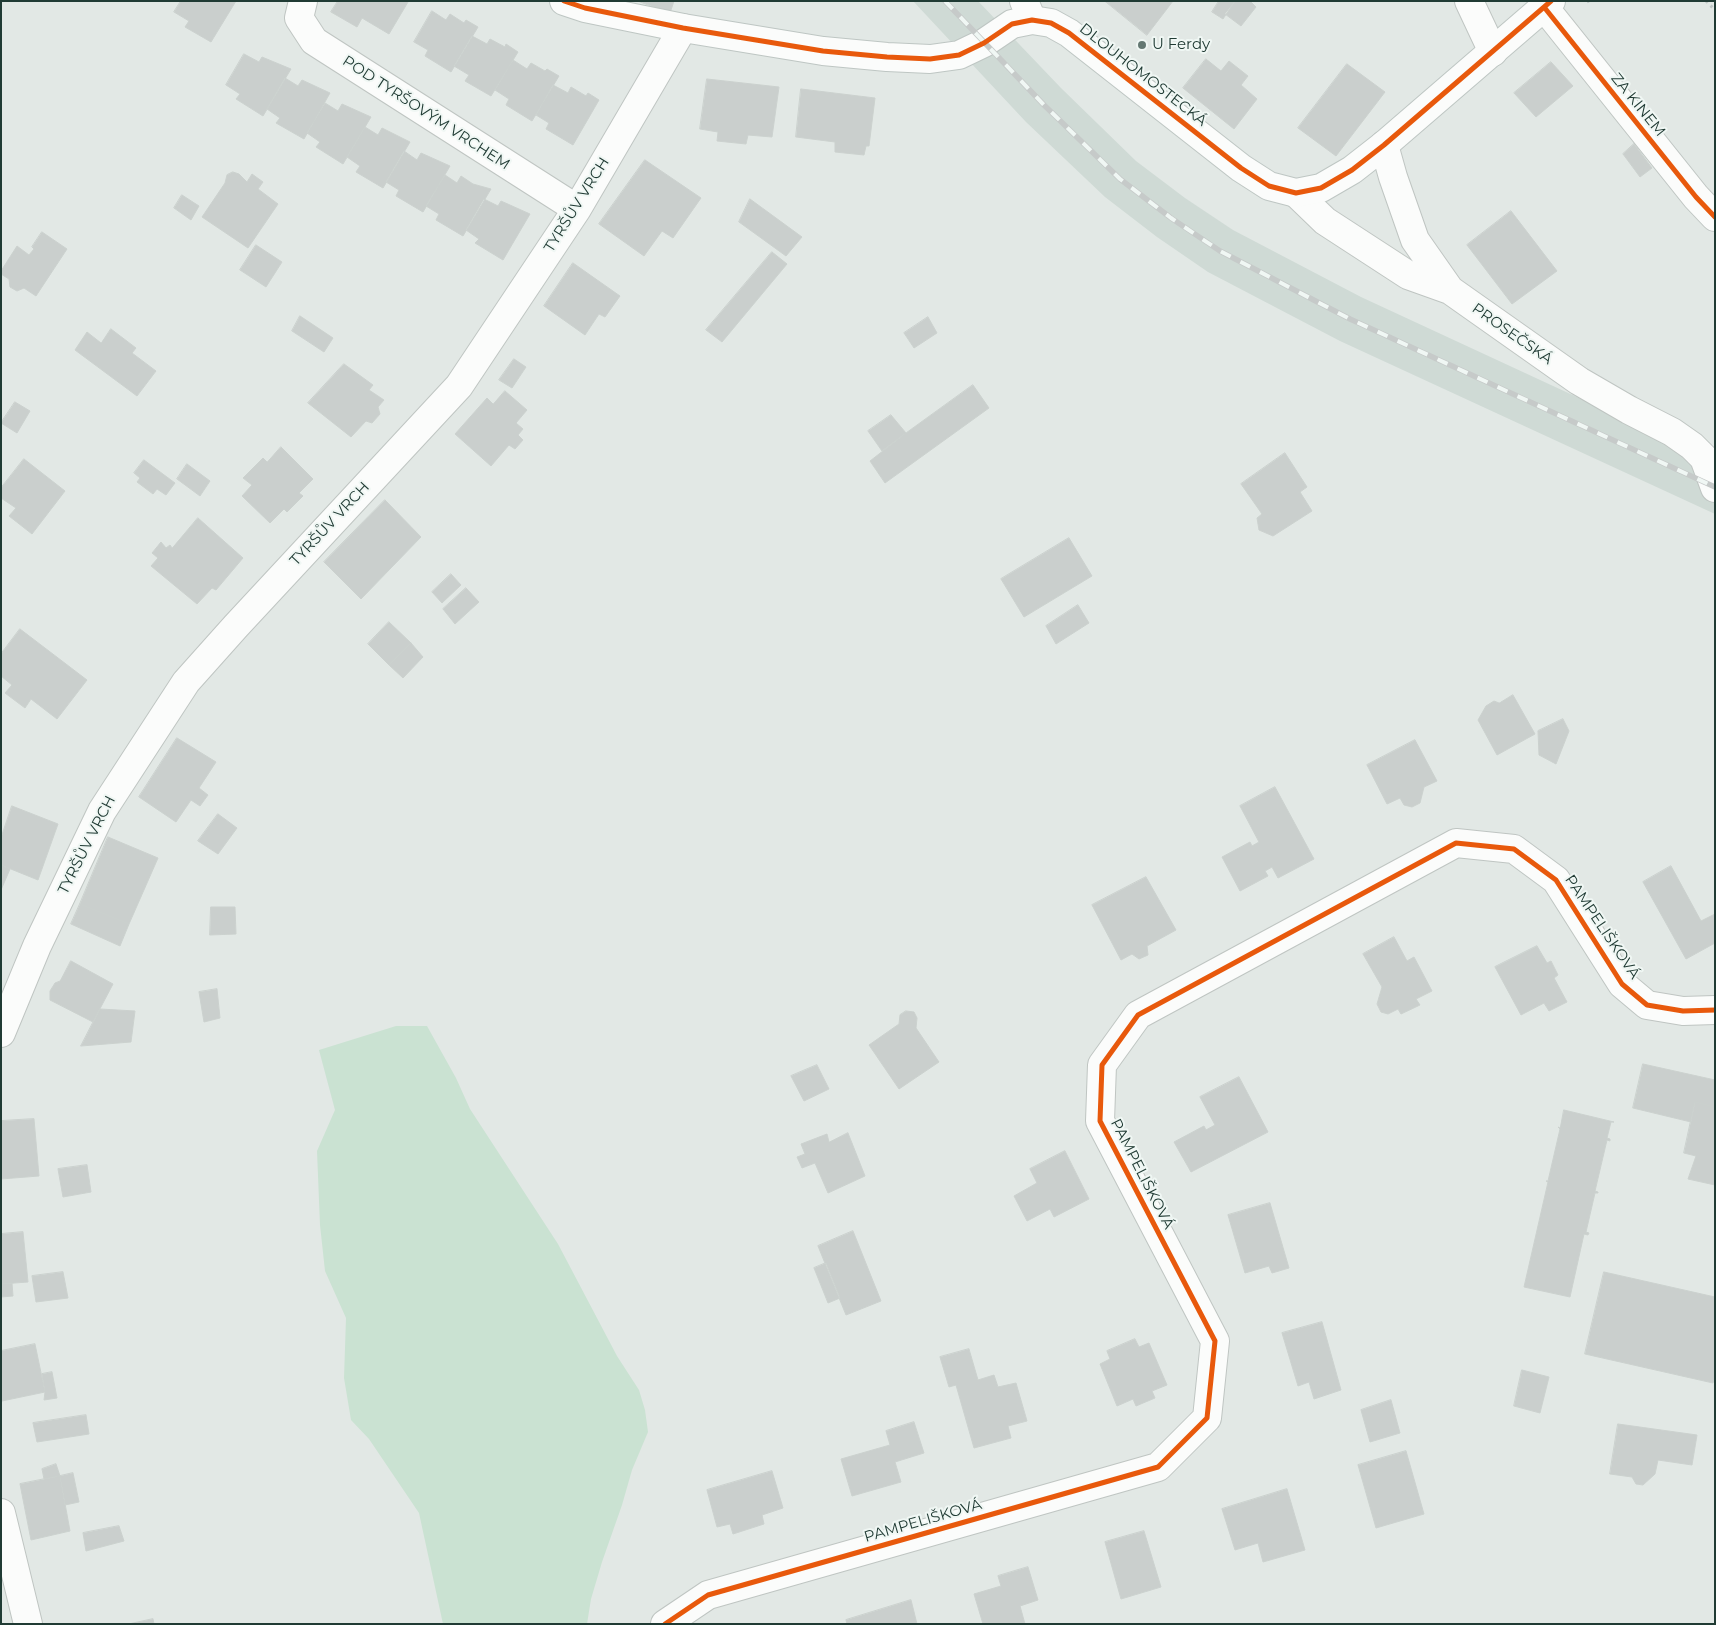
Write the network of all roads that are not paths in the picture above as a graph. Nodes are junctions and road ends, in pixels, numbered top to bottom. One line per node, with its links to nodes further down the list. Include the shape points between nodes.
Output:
1 (303, 1): 10 (street, POD TYRŠOVÝM VRCHEM, via 299,18 314,41)
2 (564, 1): 6 (street, DLOUHOMOSTECKÁ)
3 (1469, 1): 7 (street)
4 (1548, 4): 7 (street, DLOUHOMOSTECKÁ); 11 (street, ZA KINEM, via 1696,197)
5 (1028, 10): 6 (street, DLOUHOMOSTECKÁ, via 984,43 959,55 930,59 823,51); 9 (street, DLOUHOMOSTECKÁ, via 1069,33 1241,168 1269,186)
6 (683, 28): 10 (street, TYRŠŮV VRCH)
7 (1493, 52): 8 (street, DLOUHOMOSTECKÁ)
8 (1384, 145): 9 (street, DLOUHOMOSTECKÁ, via 1352,170 1321,188); 12 (street, via 1415,240)
9 (1296, 193): 12 (street, PROSEČSKÁ, via 1325,221 1408,275)
10 (577, 209): 15 (street, TYRŠŮV VRCH, via 459,386 186,682 102,811 37,946)
11 (1715, 217)
12 (1450, 290): 13 (street, PROSEČSKÁ, via 1579,381 1692,446 1704,458)
13 (1715, 488)
14 (1715, 1010): 18 (street, PAMPELIŠKOVÁ, via 1683,1011 1647,1005 1622,984 1556,880 1514,849 1456,844 1138,1016 1102,1065 1100,1121 1215,1341 1207,1418 1158,1467 708,1595)
15 (1, 1033)
16 (1, 1513): 17 (street)
17 (28, 1624)
18 (664, 1624)

